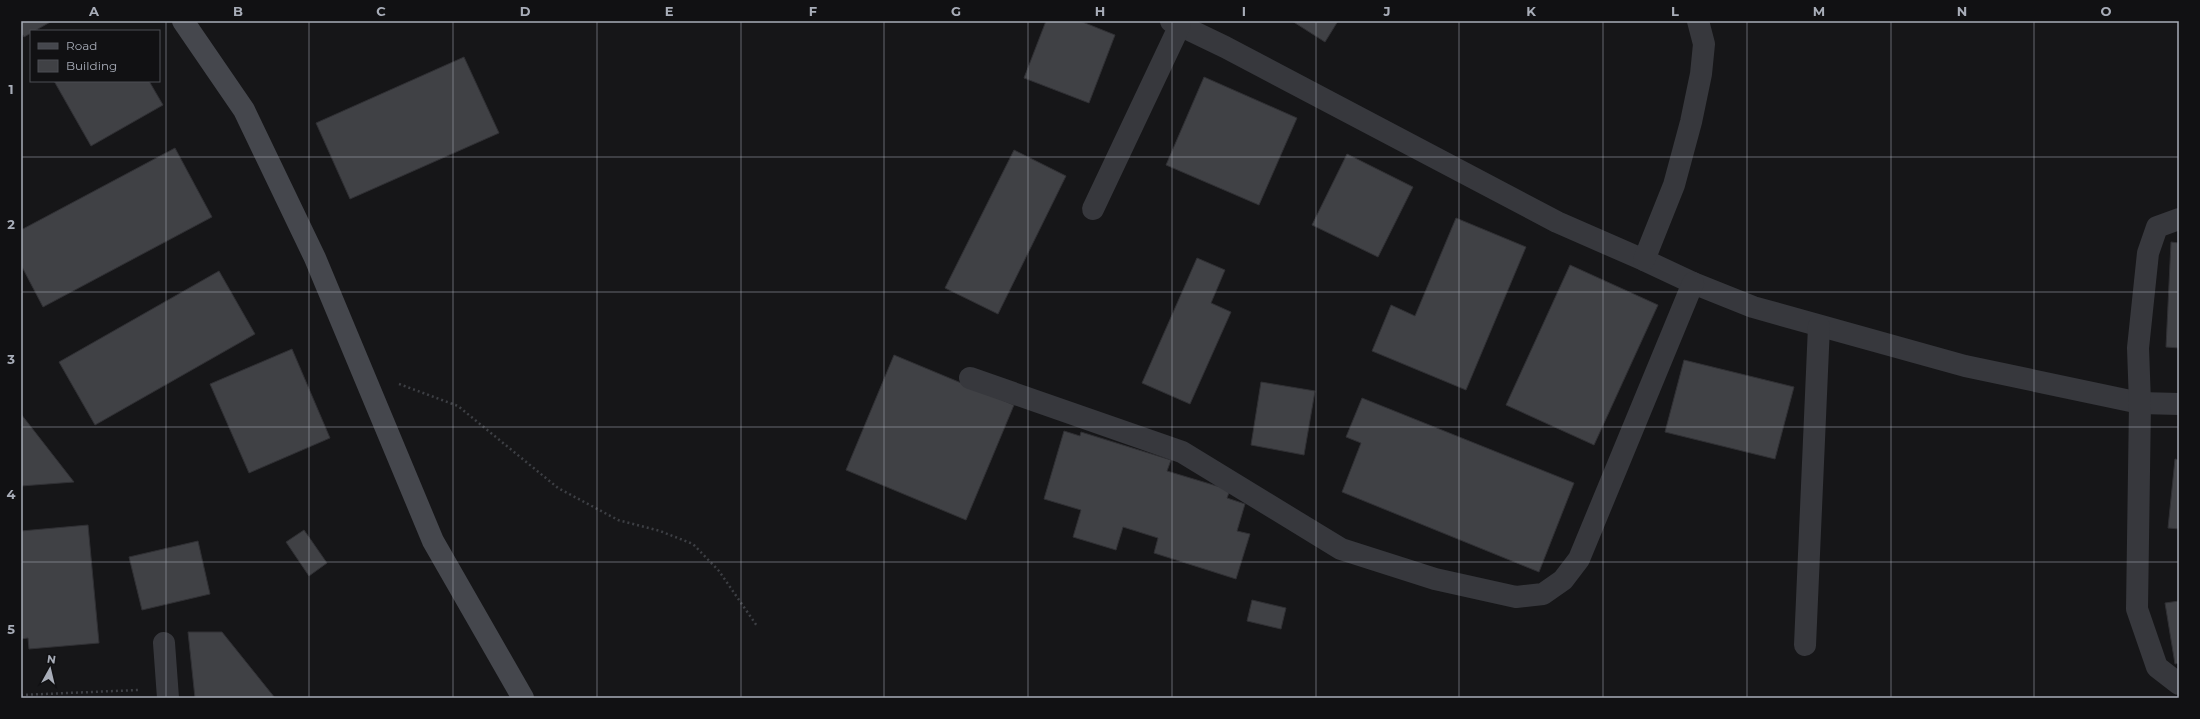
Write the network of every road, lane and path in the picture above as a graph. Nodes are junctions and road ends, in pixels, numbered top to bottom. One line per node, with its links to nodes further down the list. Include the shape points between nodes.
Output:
1 (183, 21): 9 (main road, via 244,110 315,258)
2 (1698, 21): 6 (street, via 1704,44 1691,122 1674,184)
3 (1175, 23): 4 (street); 6 (street, via 1557,222)
4 (1093, 209)
5 (2179, 219): 11 (street, via 2157,228 2148,254 2138,348)
6 (1644, 260): 7 (street)
7 (1693, 283): 8 (street, via 1753,307); 10 (street, via 1580,559 1564,580 1543,594 1516,597 1435,579 1340,549 1182,452)
8 (1819, 326): 11 (street, via 1965,366); 15 (street)
9 (360, 369): 13 (path, via 458,406 558,488 618,520 660,531 693,544 719,570); 19 (main road, via 433,541)
10 (970, 378)
11 (2140, 403): 12 (street); 16 (street, via 2137,609 2157,667)
12 (2179, 404)
13 (757, 626)
14 (164, 643): 17 (street)
15 (1805, 645)
16 (2179, 684)
17 (168, 694): 18 (path)
18 (21, 695)
19 (523, 698)

